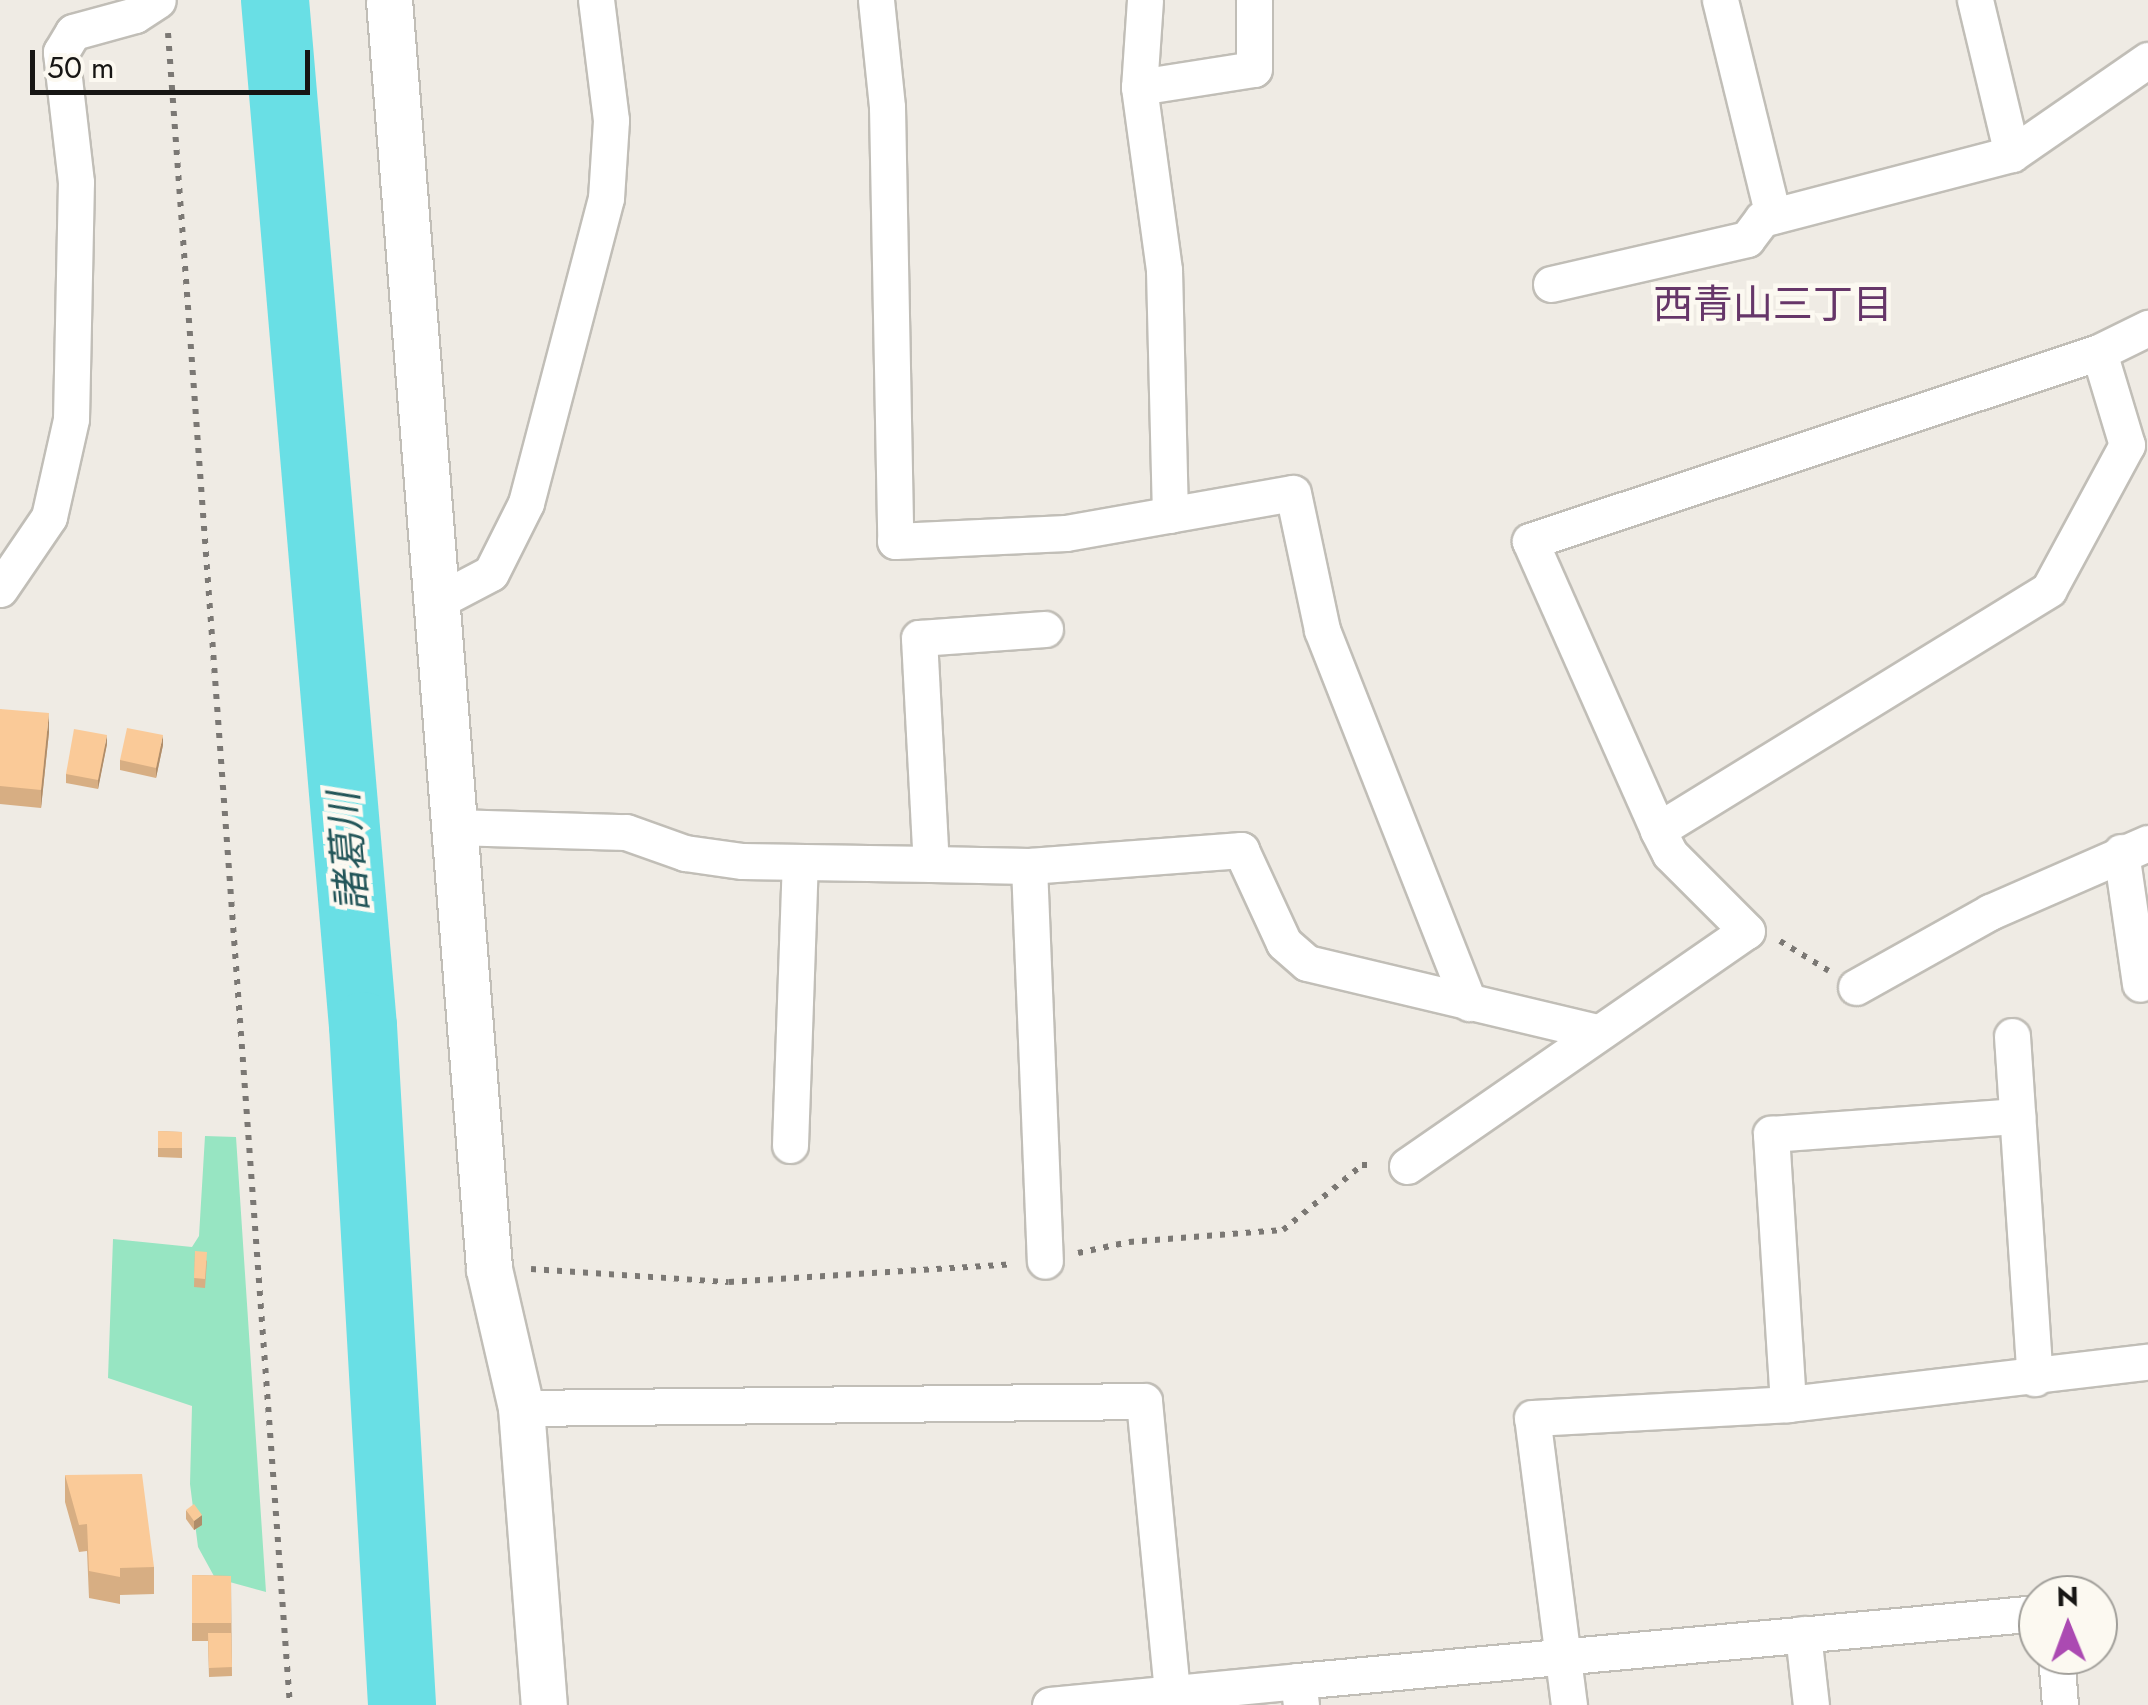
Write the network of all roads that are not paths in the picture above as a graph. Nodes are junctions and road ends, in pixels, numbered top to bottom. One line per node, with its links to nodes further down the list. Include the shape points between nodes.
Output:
1 (389, 0): 18 (street)
2 (596, 0): 18 (street, via 611,120 606,198 526,503 490,573)
3 (876, 0): 16 (street, via 888,107 895,541 1066,532)
4 (1145, 0): 10 (street)
5 (1254, 0): 10 (street, via 1254,69)
6 (1720, 0): 12 (street)
7 (1975, 0): 11 (street)
8 (158, 2): 17 (street, via 73,32 61,52 76,182 71,419 49,517)
9 (2148, 60): 11 (street)
10 (1138, 87): 16 (street, via 1164,270)
11 (2012, 154): 12 (street)
12 (1774, 216): 13 (street, via 1747,239)
13 (1552, 284)
14 (2148, 328): 15 (street)
15 (2099, 352): 21 (street, via 2127,445 2049,589); 21 (street, via 1530,541)
16 (1170, 515): 28 (street, via 1292,493 1322,630)
17 (0, 589)
18 (434, 602): 20 (street)
19 (1045, 629): 24 (street, via 919,638)
20 (453, 827): 23 (street, via 626,832 684,853); 38 (street, via 489,1268)
21 (1658, 830): 29 (street, via 1670,854 1746,931)
22 (2135, 848): 26 (street); 27 (street, via 1990,912)
23 (800, 862): 24 (street); 32 (street)
24 (932, 864): 25 (street)
25 (1029, 866): 28 (street, via 1241,850 1284,943 1307,963); 34 (street)
26 (2140, 984)
27 (1856, 987)
28 (1469, 1004): 29 (street)
29 (1596, 1032): 33 (street)
30 (2012, 1036): 31 (street)
31 (2017, 1116): 36 (street); 37 (street, via 1771,1134)
32 (790, 1145)
33 (1406, 1166)
34 (1045, 1261)
35 (2148, 1362): 36 (street)
36 (2034, 1378): 37 (street)
37 (1788, 1404): 41 (street, via 1532,1418)
38 (520, 1408): 44 (street, via 1144,1401); 45 (street)
39 (2018, 1615): 40 (street)
40 (1804, 1634): 41 (street); 48 (street)
41 (1566, 1661): 43 (street); 47 (street)
42 (2058, 1675): 49 (street)
43 (1300, 1693): 44 (street)
44 (1172, 1694): 46 (street)
45 (544, 1705)
46 (1050, 1705)
47 (1570, 1705)
48 (1811, 1705)
49 (2060, 1705)

